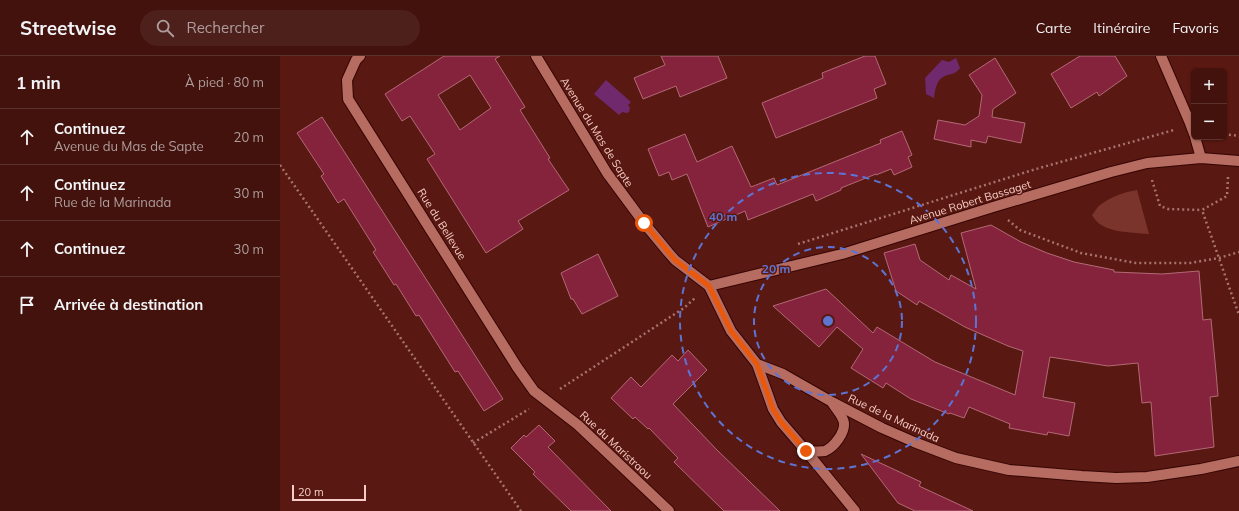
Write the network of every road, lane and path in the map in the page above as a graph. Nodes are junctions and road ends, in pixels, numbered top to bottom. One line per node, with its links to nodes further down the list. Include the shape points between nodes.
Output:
1 (360, 56): 20 (street, Rue du Bellevue, via 347,80 348,99 517,367 534,391)
2 (536, 56): 17 (street, Avenue du Mas de Sapte, via 607,173 644,223 675,260)
3 (1161, 56): 4 (street)
4 (1191, 126)
5 (1227, 134): 6 (path)
6 (1239, 136)
7 (1195, 140): 8 (street)
8 (1201, 158): 9 (street, Avenue Robert Bassaget); 11 (street, Avenue Robert Bassaget)
9 (1228, 160): 10 (street, Avenue Robert Bassaget); 14 (path, via 1227,196)
10 (1239, 161)
11 (1147, 163): 13 (street, Avenue Robert Bassaget); 14 (path, via 1160,206 1168,209)
12 (280, 165): 24 (path)
13 (992, 207): 16 (path, via 1020,230 1081,253 1136,263 1190,264); 17 (street, Avenue Robert Bassaget, via 842,254)
14 (1202, 210): 16 (path)
15 (1239, 252): 16 (path)
16 (1219, 258): 18 (path)
17 (709, 286): 19 (street, via 731,331)
18 (1239, 315)
19 (757, 364): 21 (street, Rue de la Marinada, via 783,374); 22 (street, via 773,409)
20 (544, 399): 25 (street, Rue du Maristraou, via 578,425)
21 (832, 402): 22 (street, via 844,424 841,435 825,451); 23 (street, Rue de la Marinada, via 914,442 956,458 1009,470 1116,478 1147,477)
22 (806, 451): 26 (street)
23 (1239, 461)
24 (521, 511)
25 (668, 511)
26 (855, 511)

